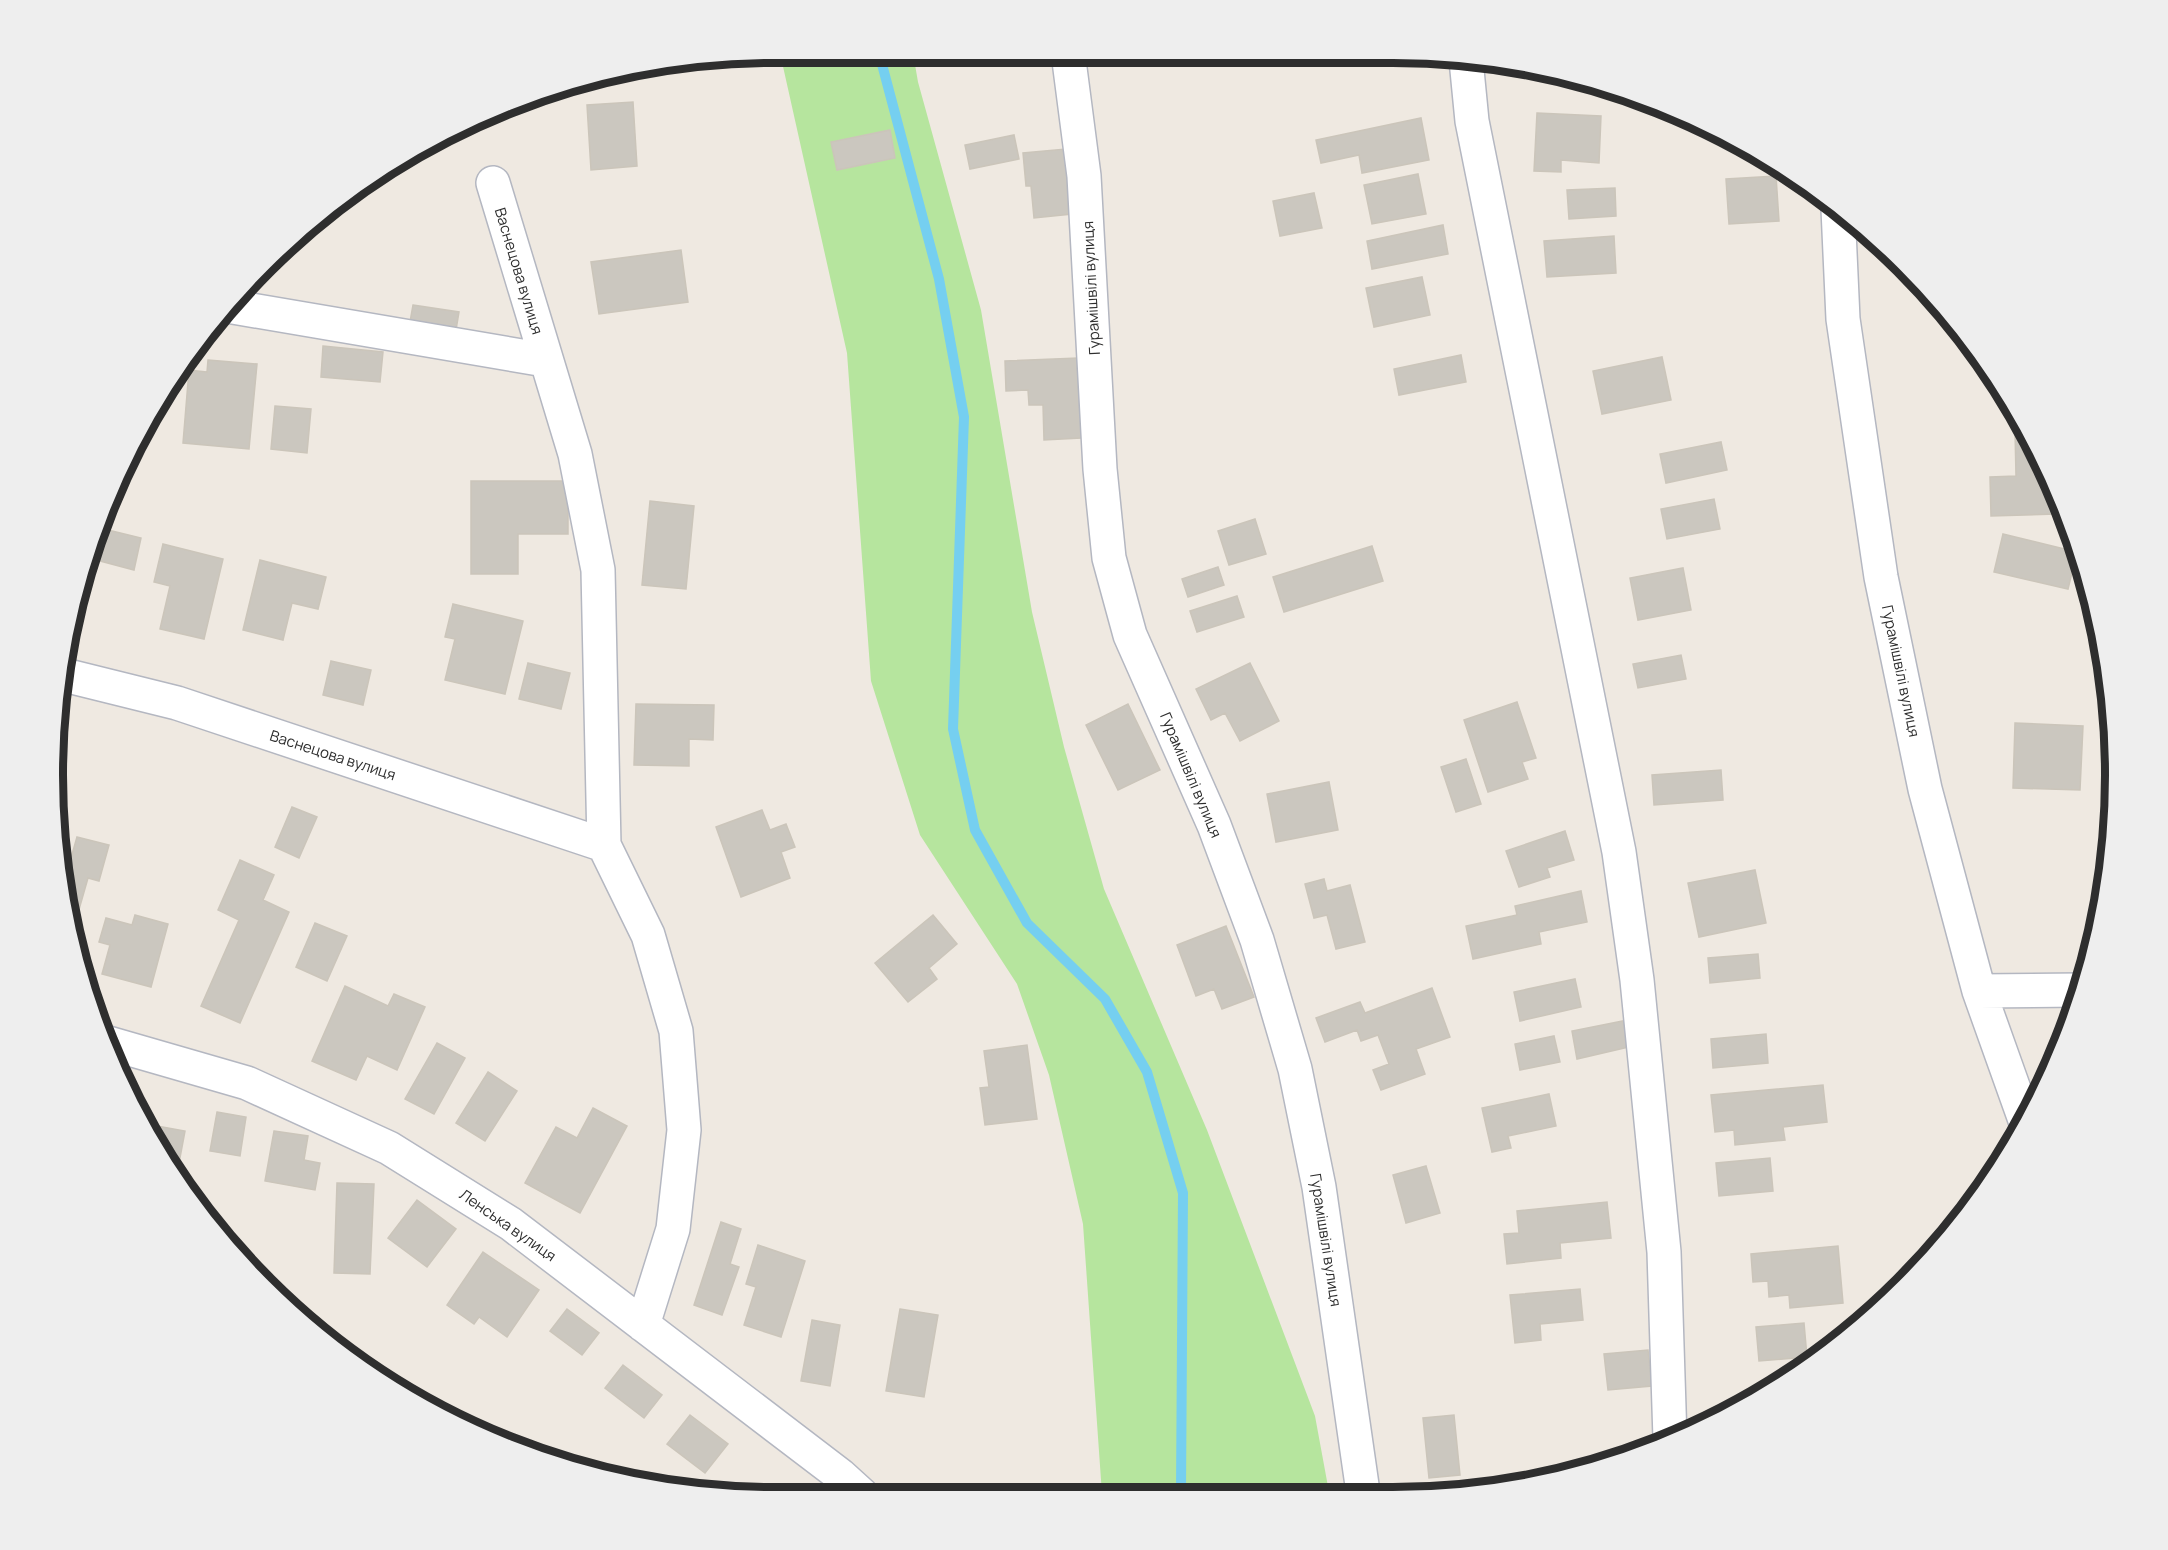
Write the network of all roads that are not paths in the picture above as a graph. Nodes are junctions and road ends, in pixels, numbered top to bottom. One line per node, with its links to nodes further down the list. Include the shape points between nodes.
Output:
1 (1069, 63): 16 (street, Гурамішвілі вулиця, via 1084,176 1100,470 1109,558 1130,635 1214,825 1257,940 1295,1069 1319,1187)
2 (1467, 67): 14 (street, via 1472,121 1619,852 1637,980 1664,1252)
3 (493, 183): 6 (street, Васнецова вулиця)
4 (1839, 220): 10 (street, Гурамішвілі вулиця, via 1843,319 1881,577 1925,789)
5 (238, 308): 6 (street, Васнецова вулиця)
6 (545, 360): 8 (street, Васнецова вулиця, via 575,454 598,570)
7 (70, 676): 8 (street, Васнецова вулиця, via 177,703)
8 (604, 845): 13 (street, Васнецова вулиця, via 648,934 676,1030 683,1119 673,1229)
9 (2071, 990): 10 (street)
10 (1979, 991): 12 (street, Гурамішвілі вулиця)
11 (116, 1045): 13 (street, Ленська вулиця, via 247,1083 389,1148 511,1224)
12 (2021, 1110)
13 (643, 1325): 15 (street, Ленська вулиця)
14 (1670, 1431)
15 (853, 1487)
16 (1362, 1487)

